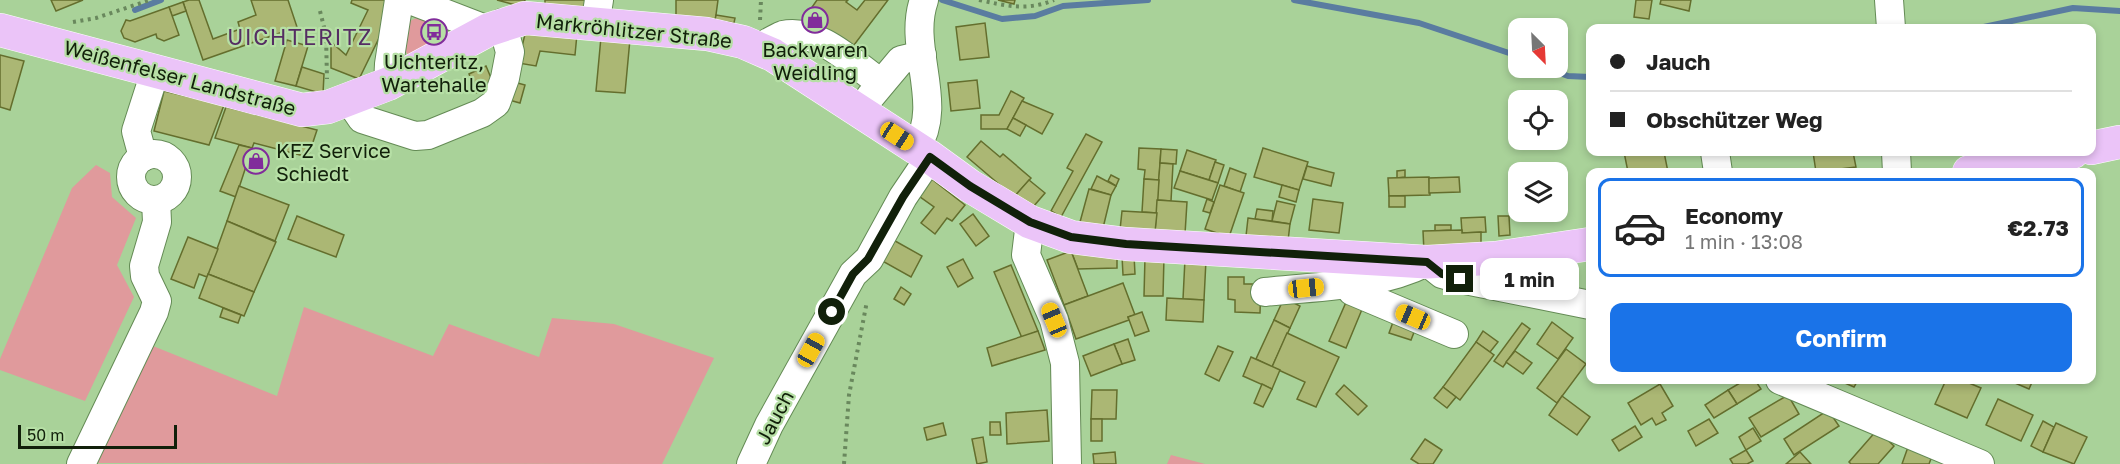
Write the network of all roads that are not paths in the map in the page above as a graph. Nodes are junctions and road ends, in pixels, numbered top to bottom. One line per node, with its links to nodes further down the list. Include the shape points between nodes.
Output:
1 (399, 0): 13 (street)
2 (410, 0): 7 (street)
3 (1890, 0): 6 (street)
4 (923, 3): 10 (street, Jauch, via 919,26)
5 (597, 13): 7 (main road, Markröhlitzer Straße, via 525,18); 9 (main road, Markröhlitzer Straße, via 726,37)
6 (1891, 24)
7 (495, 27): 13 (main road, Weißenfelser Landstraße); 14 (street, via 510,52 496,103 482,113 428,135 415,136 362,119)
8 (0, 30): 11 (main road, Weißenfelser Landstraße)
9 (759, 48): 12 (street, via 782,35 814,36); 15 (main road, Markröhlitzer Straße)
10 (922, 56): 12 (street, via 901,60); 18 (street, Jauch, via 928,119)
11 (155, 72): 14 (main road, Weißenfelser Landstraße, via 302,110); 29 (street, via 136,131 143,157 133,168 132,183 140,195 156,200 157,222 144,266 157,301)
12 (881, 83): 15 (street)
13 (388, 84): 14 (main road, Weißenfelser Landstraße)
14 (338, 103)
15 (860, 111): 18 (main road, Markröhlitzer Straße)
16 (2120, 142): 17 (main road)
17 (2096, 147)
18 (923, 153): 21 (main road, Markröhlitzer Straße); 30 (street, Jauch, via 903,197 868,259 853,274)
19 (2052, 156): 20 (main road)
20 (1990, 168)
21 (1030, 222): 23 (main road, Markröhlitzer Straße, via 1071,237 1126,244); 31 (street, via 1026,255 1054,320 1065,363)
22 (1586, 245): 23 (main road, Markröhlitzer Straße, via 1496,258)
23 (1427, 262): 24 (street, via 1402,275); 26 (street, via 1442,274 1460,279)
24 (1348, 283): 25 (street); 27 (street, via 1352,291)
25 (1265, 292)
26 (1586, 304)
27 (1454, 334)
28 (1790, 384): 32 (street)
29 (81, 464)
30 (751, 464)
31 (1067, 464)
32 (1980, 464)

